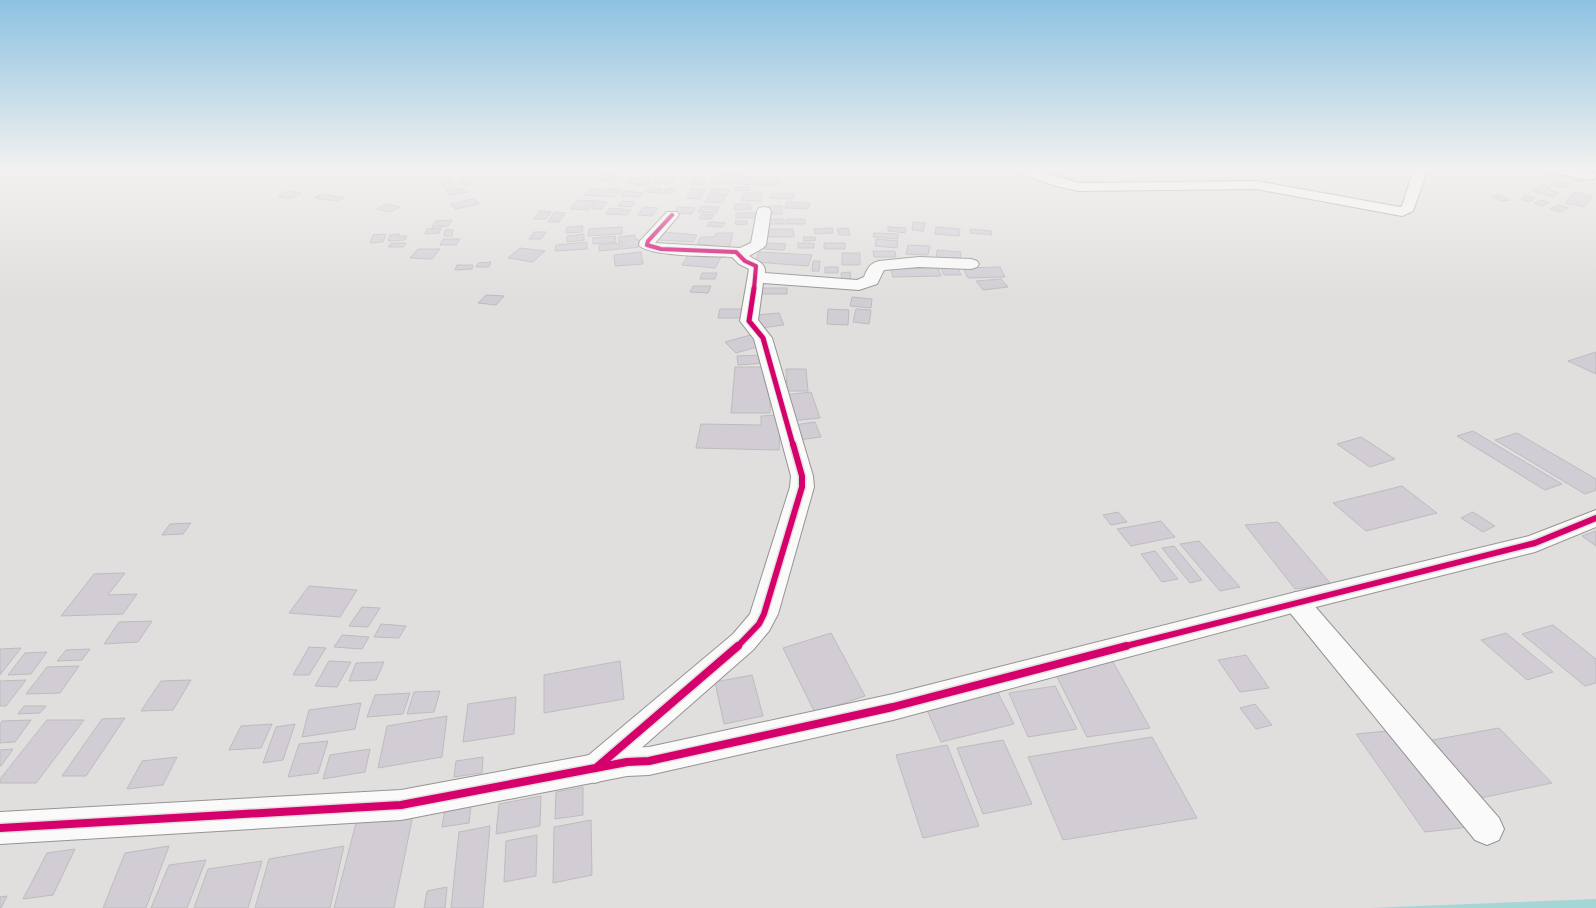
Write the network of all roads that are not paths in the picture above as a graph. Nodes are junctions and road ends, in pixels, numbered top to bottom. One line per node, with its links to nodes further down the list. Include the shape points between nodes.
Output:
1 (1393, 210): 2 (street)
2 (1404, 210)
3 (764, 211): 5 (street, via 758,245)
4 (672, 215): 5 (street, via 647,245 661,249 727,251 736,252)
5 (738, 255): 7 (street, via 756,266)
6 (971, 264): 7 (street, via 919,262 879,266 871,280 859,285)
7 (755, 276): 10 (street, via 749,321 764,340 802,481 800,496 764,614 743,642)
8 (1596, 518): 9 (street, via 1535,543)
9 (1296, 602): 10 (street, via 893,707 649,761 627,762); 12 (street)
10 (595, 769): 11 (street, via 402,805)
11 (0, 828)
12 (1487, 829)

